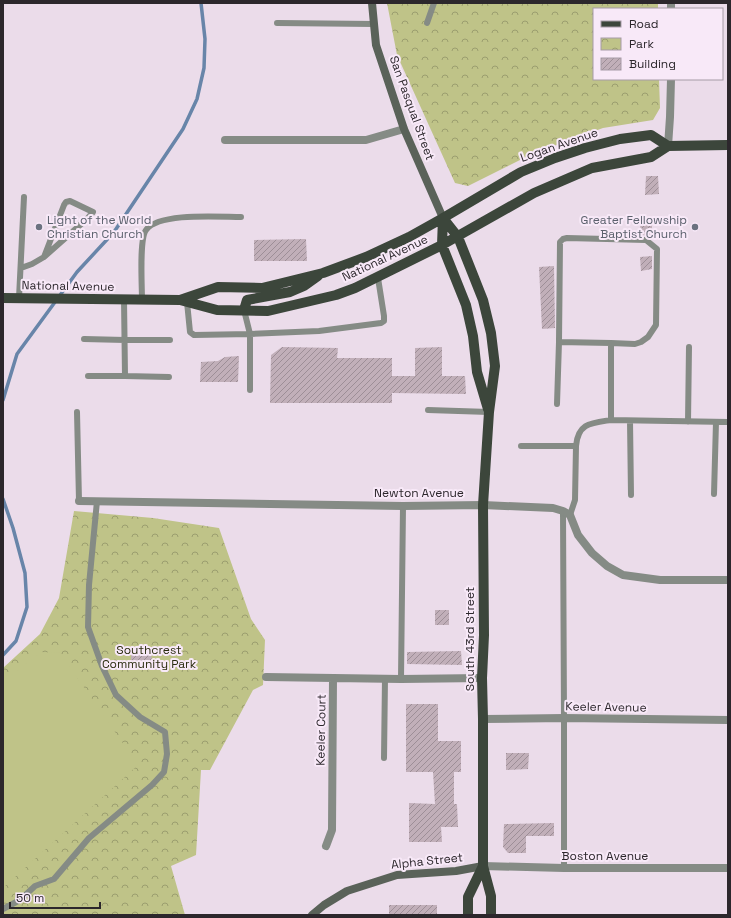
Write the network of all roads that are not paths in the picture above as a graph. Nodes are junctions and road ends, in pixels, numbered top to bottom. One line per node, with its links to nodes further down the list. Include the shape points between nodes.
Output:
1 (372, 3): 5 (main road, San Pasqual Street)
2 (434, 3): 4 (lane)
3 (277, 23): 5 (lane)
4 (428, 23)
5 (374, 24): 7 (main road, San Pasqual Street, via 376,46)
6 (671, 80): 9 (street)
7 (404, 129): 8 (street, via 366,140); 13 (main road, San Pasqual Street)
8 (225, 140)
9 (668, 146): 10 (main road); 13 (main road, Logan Avenue, via 651,135 620,139 585,148 521,172); 14 (main road, via 651,157 592,168 534,193)
10 (728, 146)
11 (24, 197): 17 (lane)
12 (241, 217): 23 (lane, via 178,217 150,225 145,230 142,245)
13 (443, 218): 14 (main road, South 43rd Street); 15 (main road, South 43rd Street); 18 (main road, National Avenue, via 366,258)
14 (458, 236): 15 (main road, National Avenue); 40 (main road, South 43rd Street, via 483,300 491,333 495,366)
15 (442, 245): 19 (main road, National Avenue); 40 (main road, South 43rd Street, via 466,305 477,372)
16 (44, 257): 16 (lane, via 66,202 70,201 93,212); 17 (lane)
17 (21, 268): 21 (lane)
18 (323, 273): 24 (main road, National Avenue, via 262,288 218,287); 25 (main road, via 290,292 247,300)
19 (378, 278): 25 (main road, National Avenue, via 336,295 268,311); 26 (lane, via 384,316 381,323 331,330)
20 (3, 298): 21 (main road, National Avenue)
21 (21, 298): 22 (main road, National Avenue)
22 (124, 299): 23 (main road, National Avenue); 28 (lane)
23 (142, 300): 24 (main road, National Avenue)
24 (183, 301): 25 (main road, National Avenue, via 217,310); 26 (lane, via 190,332 194,335)
25 (244, 310): 26 (lane)
26 (250, 334): 36 (lane)
27 (84, 339): 28 (lane)
28 (125, 340): 29 (lane); 34 (lane)
29 (170, 340)
30 (559, 342): 31 (lane); 31 (lane, via 560,242 563,238 646,240 658,249 656,326 641,342); 37 (lane)
31 (611, 343): 41 (lane)
32 (689, 347): 43 (lane)
33 (88, 376): 34 (lane)
34 (125, 376): 35 (lane)
35 (169, 376)
36 (250, 390)
37 (557, 404)
38 (428, 410): 40 (lane)
39 (77, 412): 50 (lane)
40 (489, 412): 52 (main road, South 43rd Street)
41 (611, 420): 42 (lane); 47 (lane, via 585,426)
42 (630, 421): 43 (lane); 49 (lane)
43 (688, 422): 44 (lane)
44 (716, 422): 45 (lane); 48 (lane)
45 (728, 422)
46 (521, 446): 47 (lane)
47 (576, 446): 54 (lane, via 575,500)
48 (714, 494)
49 (631, 495)
50 (79, 501): 51 (street, Newton Avenue)
51 (97, 501): 53 (street, Newton Avenue); 69 (lane, via 88,627 116,695 140,717 165,732 167,754 164,772 89,838 54,879 35,886 20,900)
52 (483, 505): 53 (street, Newton Avenue); 54 (street, Newton Avenue, via 553,508); 59 (main road, South 43rd Street)
53 (403, 506): 60 (lane)
54 (566, 513): 55 (street, via 592,553 623,575 660,580); 61 (lane)
55 (728, 580)
56 (266, 677): 57 (street)
57 (333, 678): 58 (street); 65 (street, Keeler Court, via 332,830)
58 (385, 678): 60 (street); 64 (lane)
59 (482, 678): 60 (street); 62 (main road, South 43rd Street)
60 (401, 679)
61 (564, 718): 62 (street, Keeler Avenue); 63 (street, Keeler Avenue); 67 (lane)
62 (483, 719): 66 (main road, South 43rd Street)
63 (728, 720)
64 (384, 758)
65 (326, 846)
66 (483, 866): 67 (street, Boston Avenue); 70 (main road, Alpha Street, via 456,871 397,875 347,891); 71 (main road, South 43rd Street, via 468,897); 72 (main road, South 43rd Street, via 491,896)
67 (564, 868): 68 (street, Boston Avenue)
68 (728, 868)
69 (3, 909)
70 (312, 915)
71 (468, 915)
72 (491, 915)

